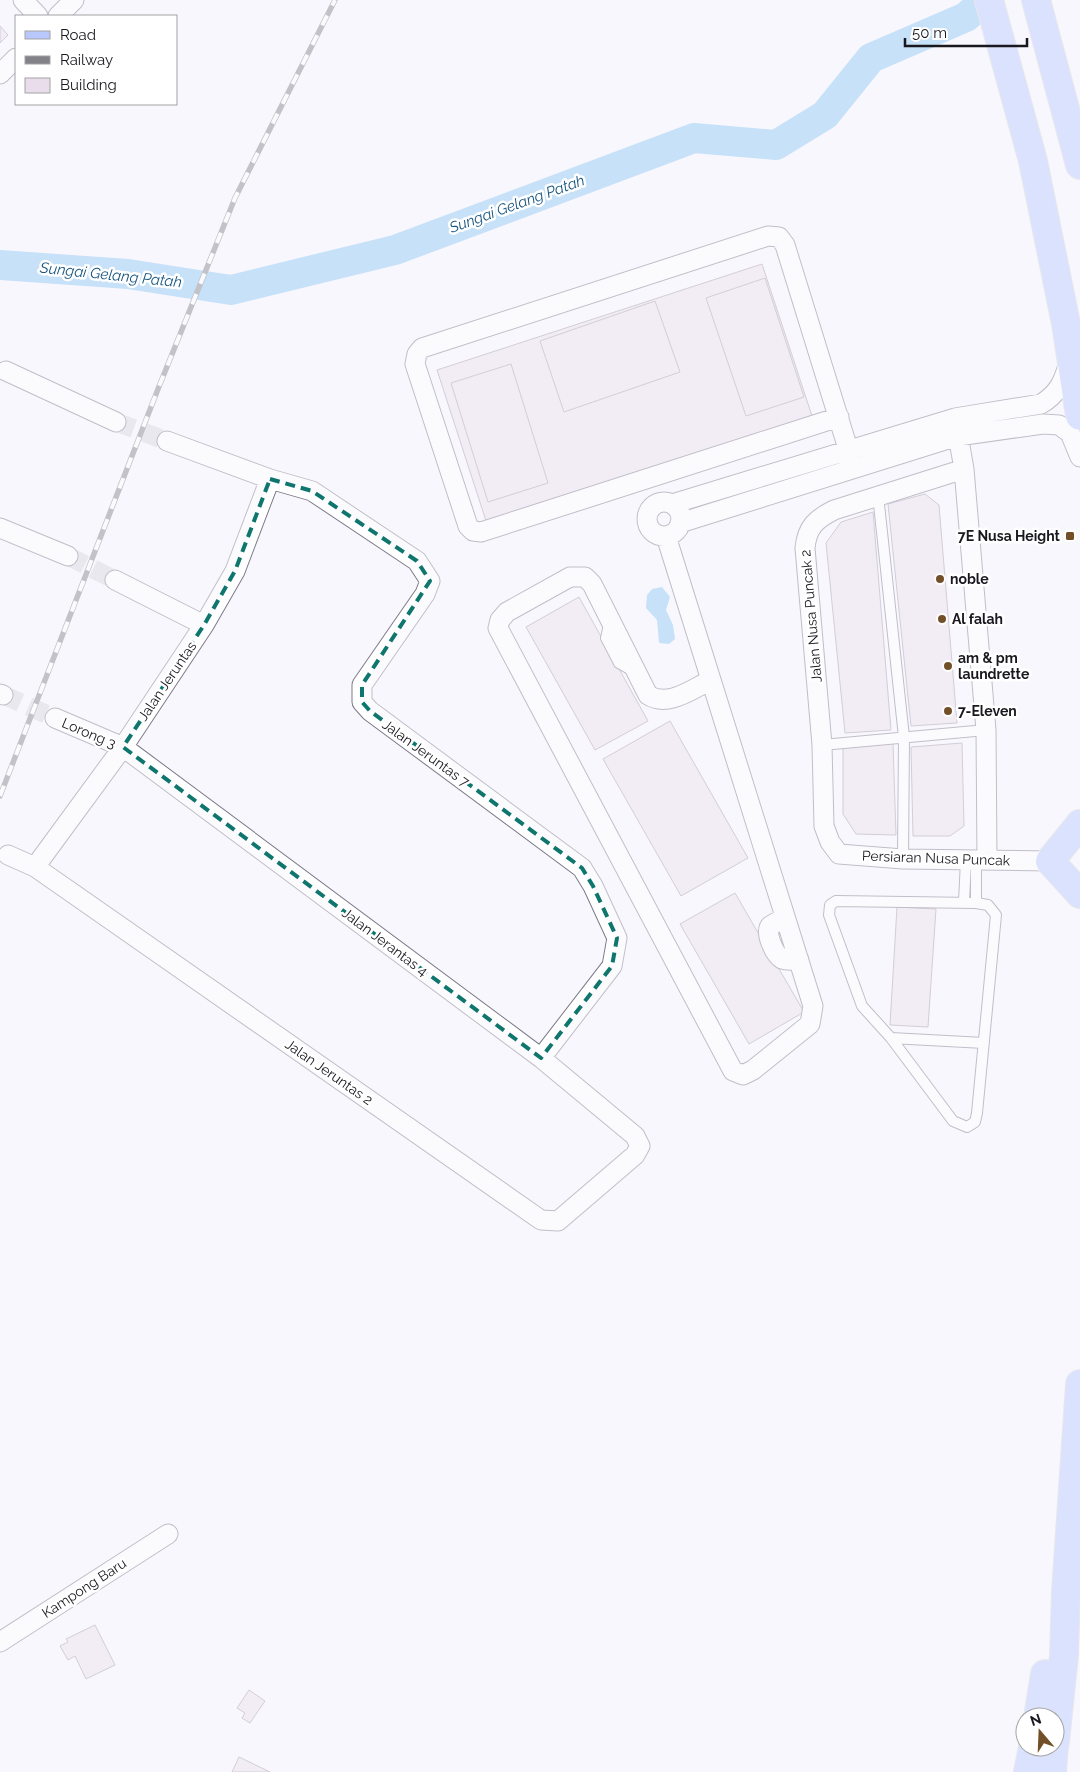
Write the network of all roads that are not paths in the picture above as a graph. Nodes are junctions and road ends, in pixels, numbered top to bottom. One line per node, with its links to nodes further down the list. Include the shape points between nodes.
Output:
1 (23, 0): 5 (street)
2 (74, 0): 6 (street)
3 (1036, 0): 9 (main road)
4 (992, 8): 10 (main road, via 1033,161)
5 (37, 15)
6 (59, 15)
7 (15, 59): 8 (street)
8 (0, 74)
9 (1080, 165)
10 (1070, 356): 12 (main road); 15 (street, via 1065,380 1053,397 1041,404)
11 (6, 371): 14 (street)
12 (1080, 416)
13 (839, 417): 13 (street, via 785,245 779,238 768,236 422,348 415,364 468,526 473,531 481,532); 17 (street)
14 (116, 422)
15 (956, 427): 17 (street); 18 (street, via 1059,425 1070,433); 19 (street); 20 (street)
16 (168, 441): 21 (street)
17 (848, 450): 19 (street); 23 (street)
18 (1080, 457)
19 (854, 468): 24 (street)
20 (964, 469): 22 (street, Jalan Nusa Puncak 2); 32 (street)
21 (270, 479): 29 (street, Jalan Jeruntas, via 235,571); 48 (street, Jalan Jeruntas 7, via 312,491 417,561 430,581 425,594 362,685 362,702 370,712 582,868 617,938 612,966)
22 (878, 495): 33 (lane); 34 (street, Jalan Nusa Puncak 2, via 817,518 806,534)
23 (672, 504): 24 (street, via 680,515); 26 (street, via 661,502 647,513 650,530)
24 (680, 523): 26 (street)
25 (0, 528): 27 (street)
26 (666, 536): 30 (street)
27 (68, 556)
28 (114, 580): 29 (street)
29 (204, 626): 35 (street, Jalan Jeruntas)
30 (711, 680): 30 (street, via 786,917 770,926 768,934 778,956 799,960 813,1006 810,1024 743,1075 733,1071 498,628 500,620 507,612 570,577 585,577 592,584 648,695 666,701)
31 (55, 718): 35 (street, Lorong 3)
32 (986, 730): 33 (lane); 40 (street)
33 (904, 738): 34 (lane); 39 (lane)
34 (822, 745): 37 (street, Jalan Nusa Puncak 2, via 824,826)
35 (123, 747): 42 (street, Jalan Jeruntas); 48 (street, Jalan Jerantas 4)
36 (1080, 824): 41 (main road)
37 (830, 842): 39 (street, Persiaran Nusa Puncak, via 839,854)
38 (8, 855): 42 (street, Jalan Jeruntas 2)
39 (903, 859): 40 (street, Persiaran Nusa Puncak)
40 (976, 860): 41 (street, Persiaran Nusa Puncak); 44 (lane); 45 (lane)
41 (1050, 861): 43 (main road)
42 (35, 866): 49 (street, Jalan Jeruntas 2, via 541,1220 558,1221 635,1155)
43 (1080, 894)
44 (964, 902): 45 (lane); 46 (lane, via 836,901 830,904 829,915 862,1006)
45 (976, 903): 47 (lane, via 988,905 996,915)
46 (891, 1038): 47 (lane); 47 (lane, via 953,1121 967,1127 975,1122 977,1113)
47 (984, 1042)
48 (541, 1058): 49 (street, Jalan Jerantas 4, via 635,1136)
49 (640, 1146)
50 (1080, 1384): 51 (main road)
51 (1072, 1519): 54 (main road); 55 (main road)
52 (168, 1534): 53 (street, Kampong Baru)
53 (0, 1642)
54 (1040, 1707)
55 (1059, 1707)
56 (1031, 1757): 58 (main road)
57 (1053, 1757): 59 (main road)
58 (1028, 1772)
59 (1052, 1772)

